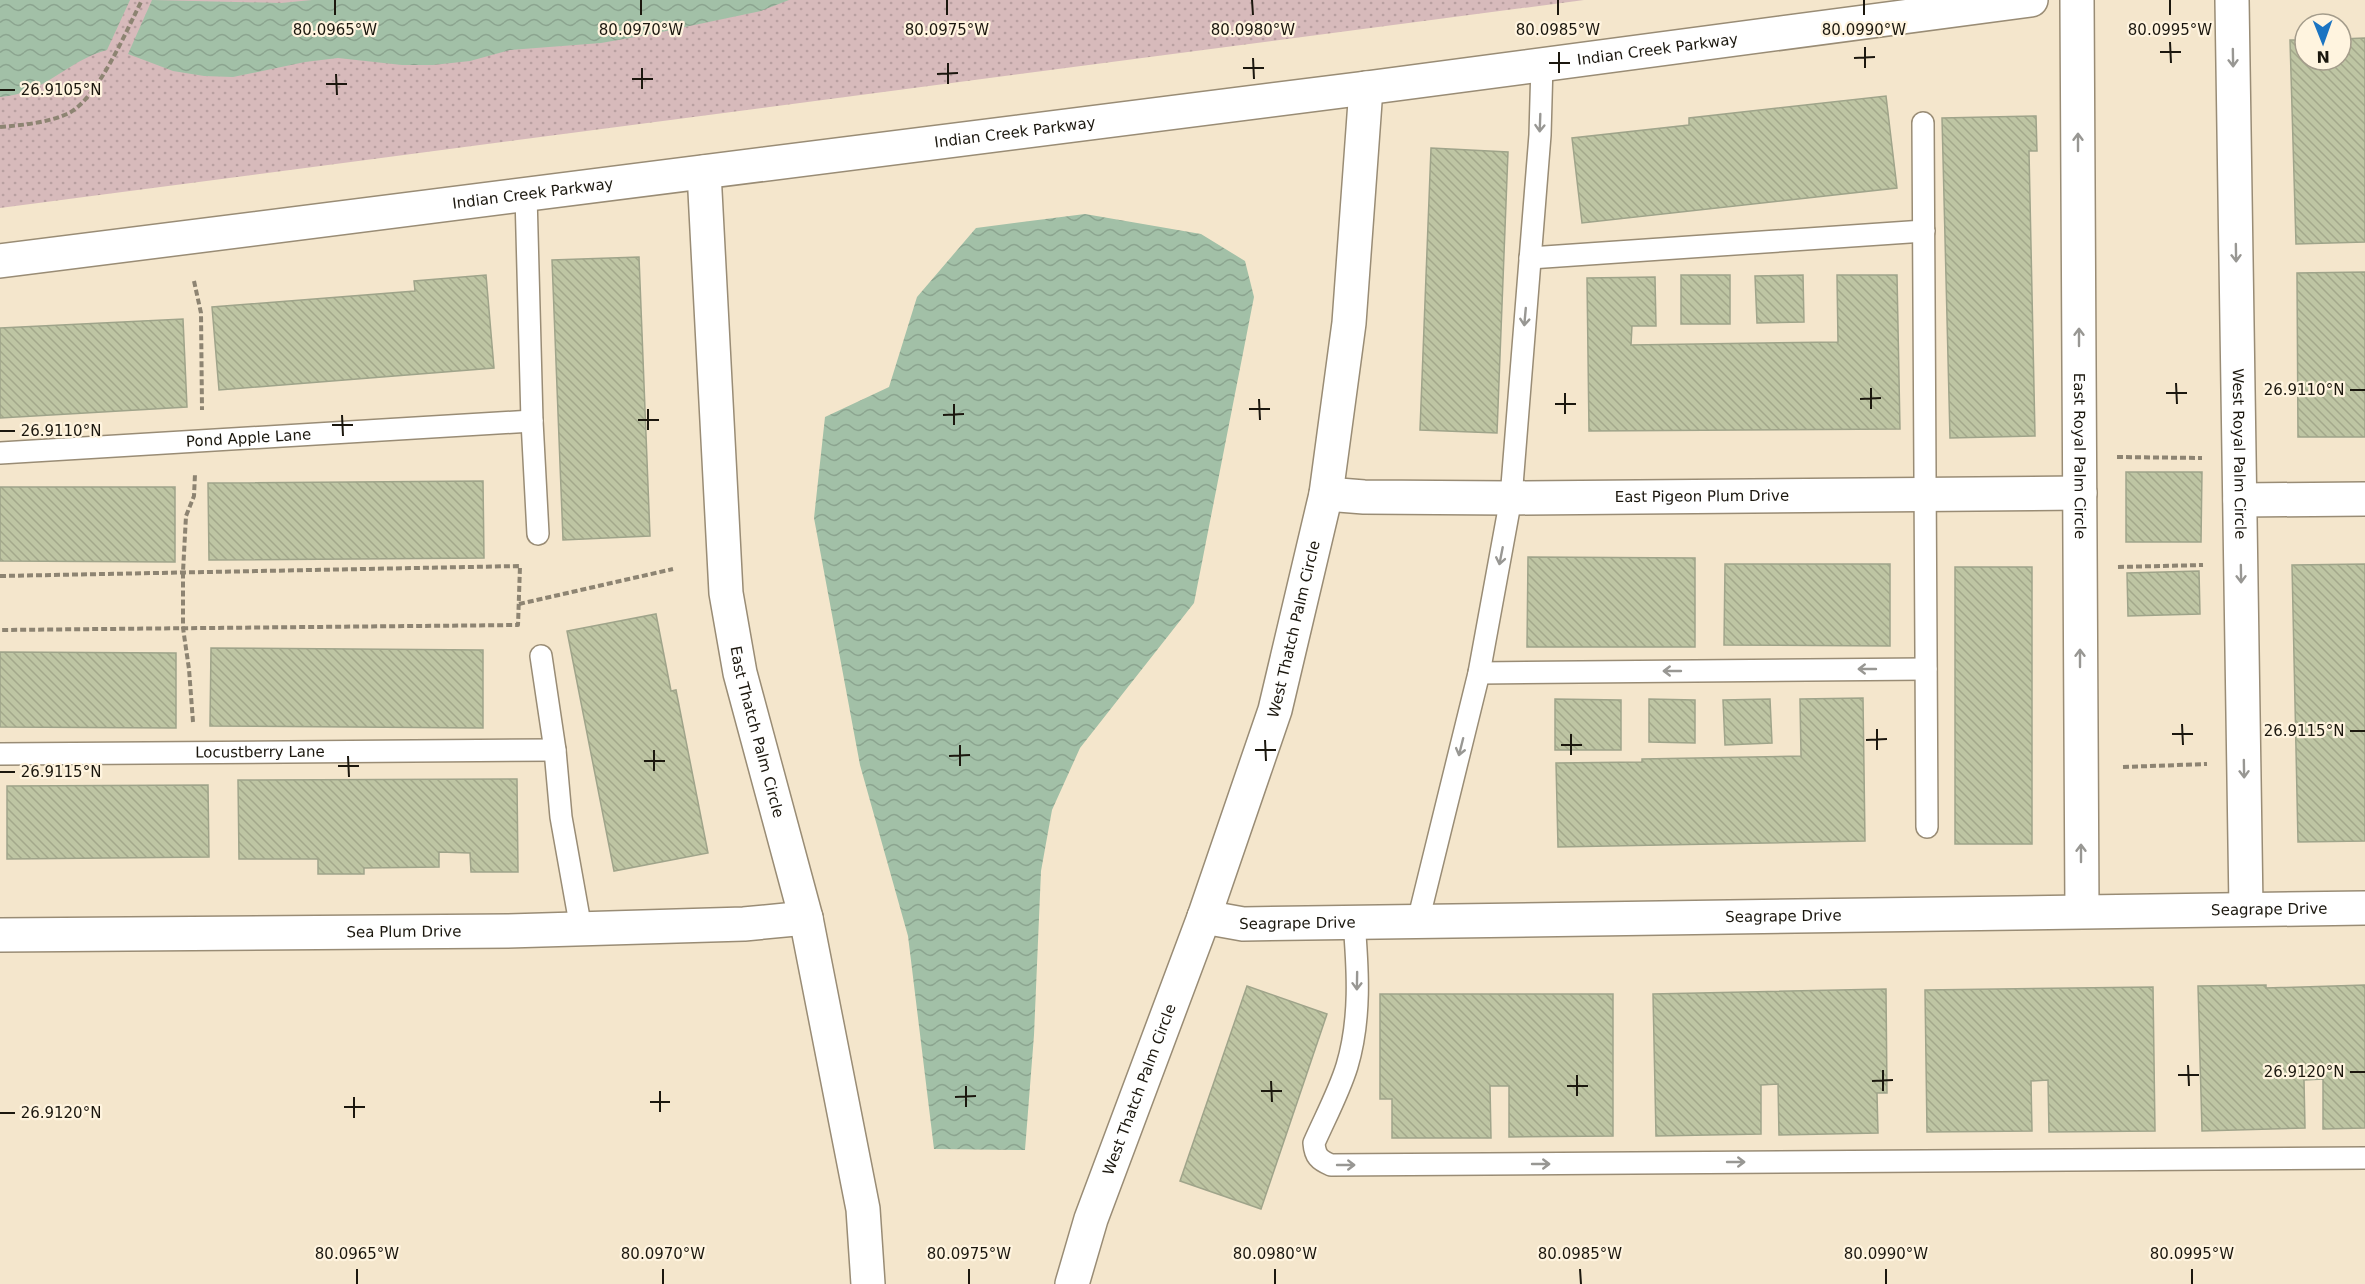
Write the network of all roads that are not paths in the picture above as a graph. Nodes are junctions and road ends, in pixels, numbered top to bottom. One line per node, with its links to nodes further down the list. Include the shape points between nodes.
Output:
1 (2031, 0): 4 (street, Indian Creek Parkway)
2 (2077, 0): 14 (street, East Royal Palm Circle, one-way to 2)
3 (2232, 0): 19 (street, West Royal Palm Circle, one-way to 19)
4 (1542, 64): 5 (street, Indian Creek Parkway); 10 (lane, one-way to 10)
5 (1366, 88): 7 (street, Indian Creek Parkway); 15 (street, West Thatch Palm Circle, via 1348,323)
6 (1923, 123): 9 (lane)
7 (704, 172): 8 (street, Indian Creek Parkway); 31 (street, East Thatch Palm Circle, via 726,593 740,673)
8 (525, 195): 11 (street, Indian Creek Parkway); 12 (lane)
9 (1924, 231): 10 (lane); 16 (lane)
10 (1530, 258): 17 (lane, one-way to 17)
11 (0, 261)
12 (532, 421): 13 (lane, Pond Apple Lane); 20 (lane)
13 (0, 453)
14 (2080, 493): 16 (street, East Pigeon Plum Drive); 29 (street, East Royal Palm Circle, one-way to 14)
15 (1326, 494): 17 (street, East Pigeon Plum Drive); 30 (street, West Thatch Palm Circle, via 1275,710)
16 (1925, 494): 17 (street, East Pigeon Plum Drive); 22 (lane)
17 (1511, 498): 23 (lane, one-way to 23)
18 (2365, 499): 19 (street)
19 (2240, 500): 27 (street, West Royal Palm Circle, one-way to 27)
20 (538, 534)
21 (541, 656): 24 (lane)
22 (1926, 669): 23 (lane, one-way to 23); 26 (lane)
23 (1479, 673): 32 (lane, one-way to 32)
24 (555, 750): 25 (lane, Locustberry Lane); 34 (lane, via 561,817)
25 (0, 754)
26 (1927, 827)
27 (2246, 908): 28 (street, Seagrape Drive); 29 (street, Seagrape Drive)
28 (2365, 908)
29 (2082, 911): 32 (street, Seagrape Drive)
30 (1204, 917): 33 (street, Seagrape Drive, via 1243,924); 38 (street, West Thatch Palm Circle, via 1091,1219)
31 (806, 918): 34 (street, Sea Plum Drive); 37 (street, East Thatch Palm Circle, via 863,1209)
32 (1418, 921): 33 (street, Seagrape Drive)
33 (1354, 922): 36 (lane, one-way to 36, via 1356,1023 1347,1066 1314,1143 1320,1161 1331,1165)
34 (581, 929): 35 (street, Sea Plum Drive)
35 (0, 934)
36 (2365, 1158)
37 (868, 1284)
38 (1072, 1284)

